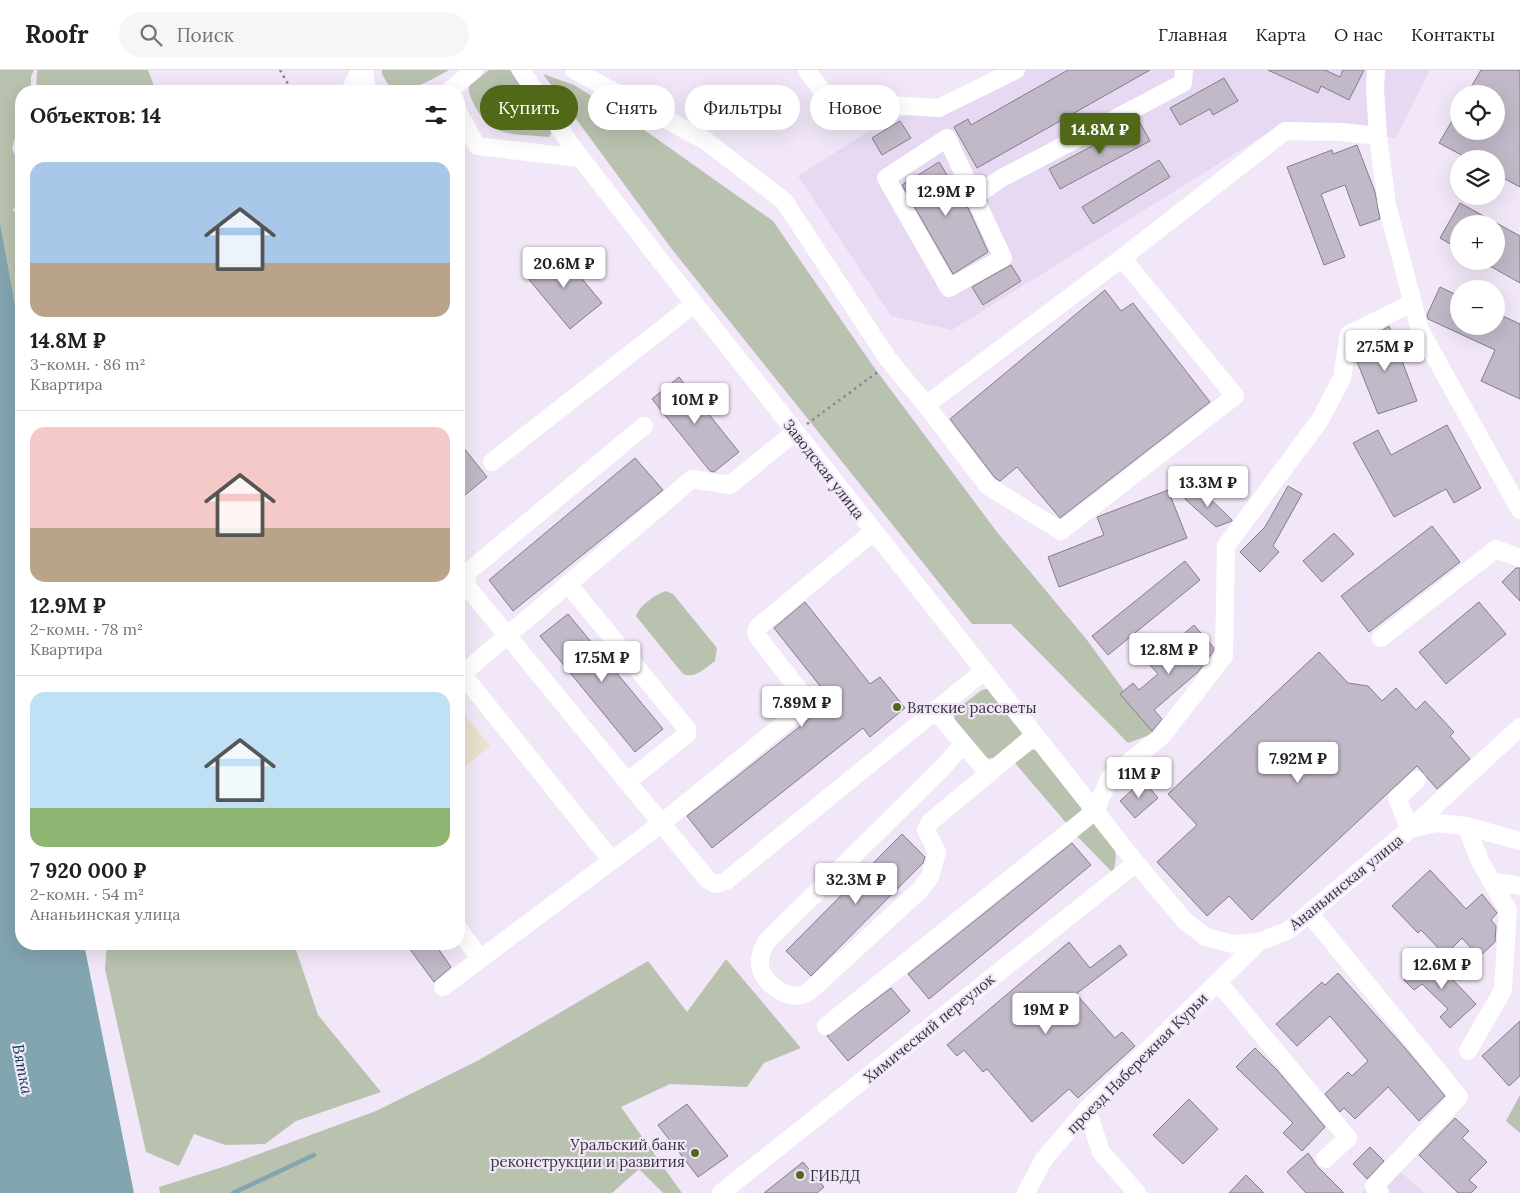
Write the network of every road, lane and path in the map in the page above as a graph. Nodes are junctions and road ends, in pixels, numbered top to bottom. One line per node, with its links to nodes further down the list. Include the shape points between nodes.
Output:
1 (280, 70): 10 (path)
2 (362, 70): 11 (street); 12 (street)
3 (474, 70): 13 (street)
4 (521, 70): 16 (street, Заводская улица)
5 (574, 70): 21 (street, via 706,141 784,201)
6 (807, 70): 7 (street, via 833,107 853,119 890,105 939,108)
7 (1016, 70)
8 (1184, 70): 17 (street, via 1183,83 1000,179)
9 (1376, 70): 15 (street)
10 (289, 85)
11 (353, 85)
12 (366, 85)
13 (456, 85)
14 (465, 125): 16 (street, via 477,146)
15 (1378, 136): 18 (street, via 1285,131); 19 (street, via 1387,205)
16 (581, 158): 20 (street, Заводская улица)
17 (976, 196): 17 (street, via 1003,258 949,288 886,178 947,138)
18 (1122, 258): 22 (street); 22 (street, via 1235,396 1061,531 988,486)
19 (1412, 303): 26 (street, via 1420,330); 42 (street, via 1349,334 1342,378 1320,420 1226,546 1224,656 1162,736 1110,777)
20 (694, 304): 24 (street, Заводская улица); 25 (street)
21 (890, 362): 22 (street); 24 (path)
22 (926, 405)
23 (644, 426): 30 (street, via 469,571 465,584)
24 (799, 429): 27 (street, Заводская улица); 29 (street, via 730,485 692,479)
25 (492, 462)
26 (1520, 510)
27 (874, 532): 33 (street, Заводская улица); 43 (street, via 758,627 756,632 802,694 804,707)
28 (1520, 558): 31 (street, via 1496,549)
29 (568, 584): 30 (street); 41 (street, via 687,730)
30 (506, 634): 32 (street); 41 (street)
31 (1381, 638)
32 (465, 668)
33 (984, 671): 35 (street); 37 (street, Заводская улица)
34 (465, 678): 47 (street)
35 (935, 710): 38 (street); 43 (street, via 726,881 716,884 708,880)
36 (1520, 726): 45 (street, Ананьинская улица)
37 (1035, 735): 39 (street); 42 (street, Заводская улица)
38 (962, 745): 39 (street); 39 (street, via 766,942 760,959 761,973 788,995 801,995 812,989 920,890 930,877 937,852 926,830 930,822)
39 (989, 774)
40 (1417, 780): 45 (street, via 1397,798)
41 (627, 782): 43 (street)
42 (1095, 812): 48 (street, Заводская улица); 57 (street)
43 (662, 823): 47 (street)
44 (1466, 826): 45 (street, via 1437,823); 46 (street); 49 (street)
45 (1410, 829): 51 (street, Ананьинская улица)
46 (1520, 841)
47 (612, 861): 54 (street)
48 (1136, 862): 53 (street, Ананьинская улица, via 1186,921 1206,937 1233,944); 62 (street, Химический переулок)
49 (1491, 881): 50 (street); 58 (street, via 1508,910 1503,990)
50 (1520, 886)
51 (1309, 913): 53 (street, Ананьинская улица, via 1289,930); 61 (street, via 1460,1097)
52 (465, 938): 54 (street)
53 (1258, 942): 55 (street, проезд Набережная Курьи)
54 (480, 959): 56 (street)
55 (1218, 982): 59 (street, проезд Набережная Курьи); 60 (street, via 1348,1138)
56 (443, 987)
57 (826, 1026)
58 (1468, 1051)
59 (1087, 1109): 63 (street, проезд Набережная Курьи, via 1044,1159); 64 (street, via 1100,1152)
60 (1325, 1159)
61 (1377, 1190)
62 (721, 1193)
63 (1026, 1193)
64 (1137, 1193)

